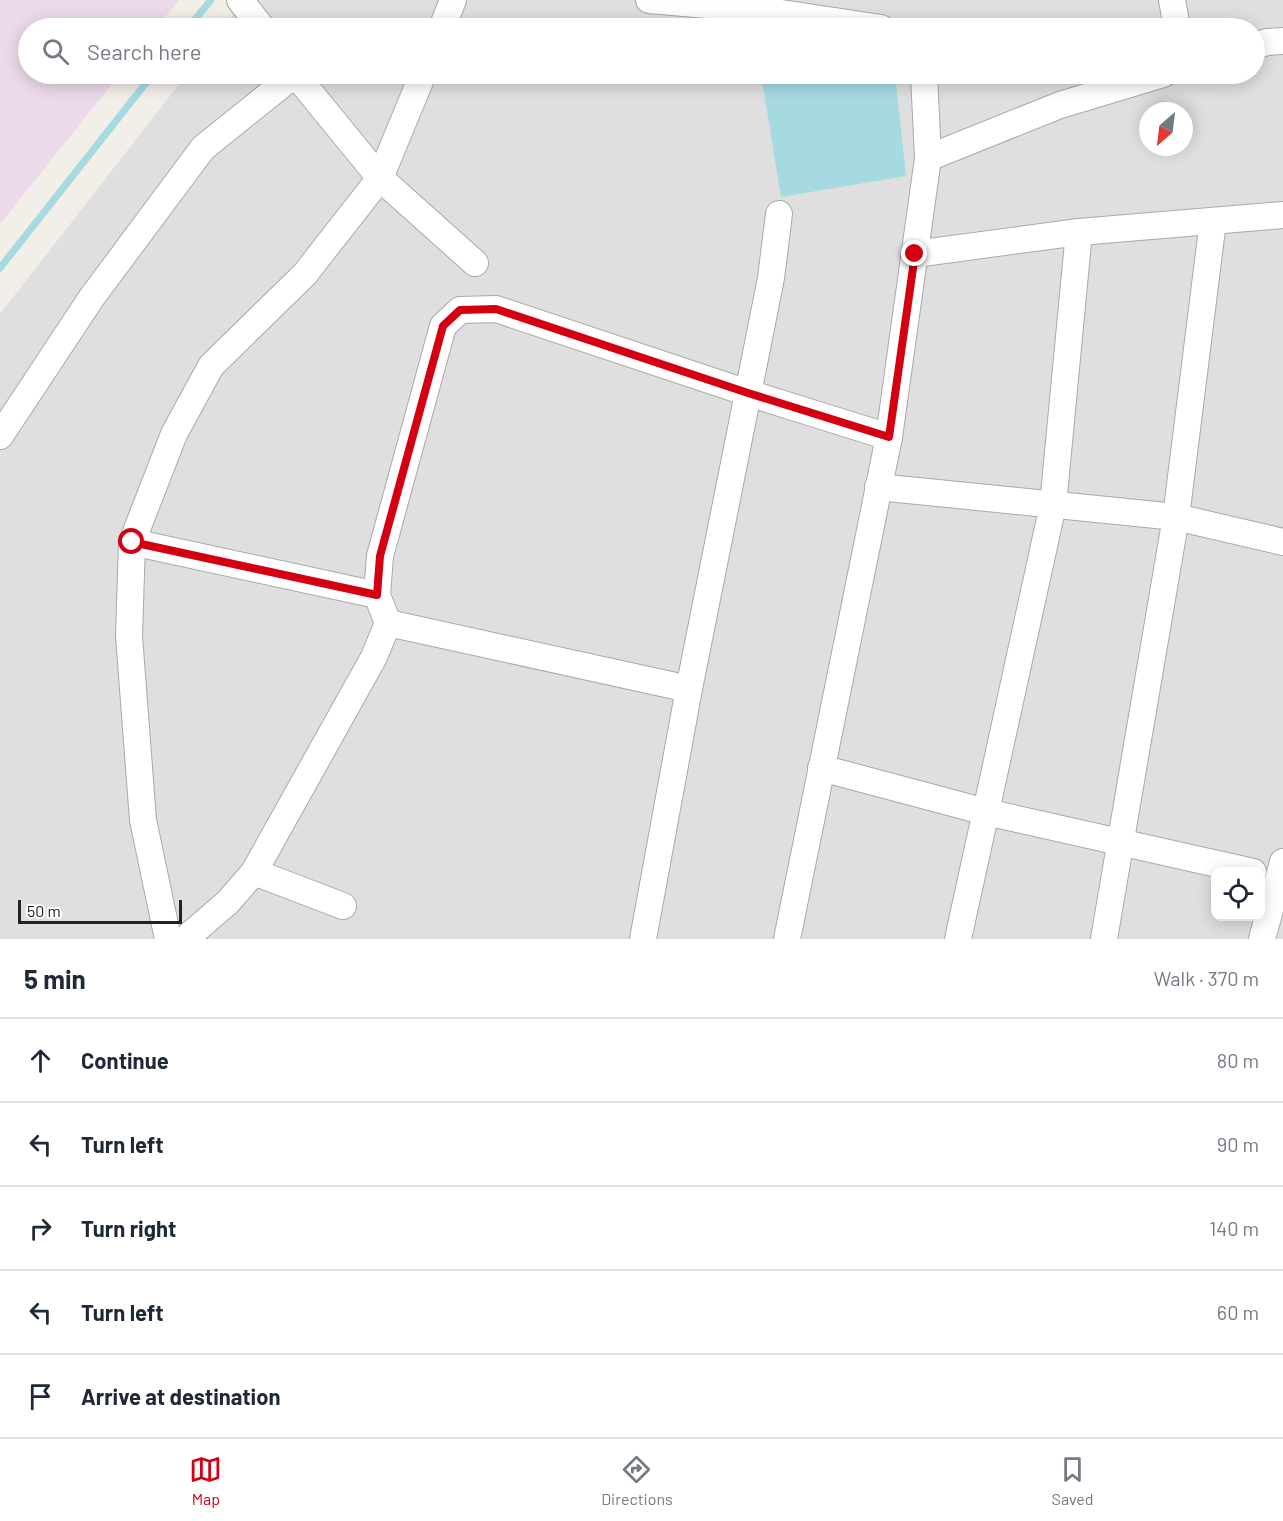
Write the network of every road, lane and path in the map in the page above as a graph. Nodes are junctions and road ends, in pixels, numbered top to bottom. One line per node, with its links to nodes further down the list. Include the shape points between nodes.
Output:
1 (240, 0): 6 (street)
2 (453, 0): 7 (street)
3 (649, 0): 5 (street)
4 (1172, 0): 9 (street)
5 (754, 5): 8 (street)
6 (254, 18)
7 (446, 18)
8 (826, 18)
9 (1175, 18)
10 (1283, 41): 11 (street)
11 (1265, 43)
12 (283, 84): 26 (street, via 204,148 92,297)
13 (303, 84): 18 (street)
14 (419, 84): 18 (street)
15 (924, 84): 17 (street)
16 (1130, 84): 17 (street, via 1060,105)
17 (928, 158): 23 (street)
18 (380, 178): 24 (street); 31 (street, via 305,274 211,366 174,434)
19 (779, 214): 25 (street, via 771,278)
20 (1283, 215): 21 (street)
21 (1213, 221): 22 (street); 30 (street)
22 (1079, 232): 23 (street); 29 (street)
23 (915, 254): 27 (street)
24 (475, 263)
25 (748, 393): 27 (street); 33 (street, via 496,309 460,310 443,326 380,556); 35 (street)
26 (0, 436)
27 (889, 437): 28 (street)
28 (879, 487): 29 (street); 36 (street)
29 (1053, 504): 30 (street); 37 (street)
30 (1176, 517): 32 (street); 38 (street)
31 (132, 542): 33 (street); 43 (street, via 129,636 143,820)
32 (1283, 542)
33 (377, 595): 34 (street)
34 (388, 624): 35 (street); 40 (street, via 374,657)
35 (689, 688): 45 (street)
36 (821, 768): 37 (street); 46 (street)
37 (986, 812): 38 (street); 47 (street)
38 (1122, 842): 39 (street); 48 (street)
39 (1231, 867)
40 (254, 873): 42 (street); 44 (street)
41 (1276, 873): 49 (street)
42 (343, 906)
43 (168, 939)
44 (185, 939)
45 (643, 939)
46 (787, 939)
47 (958, 939)
48 (1104, 939)
49 (1262, 939)

